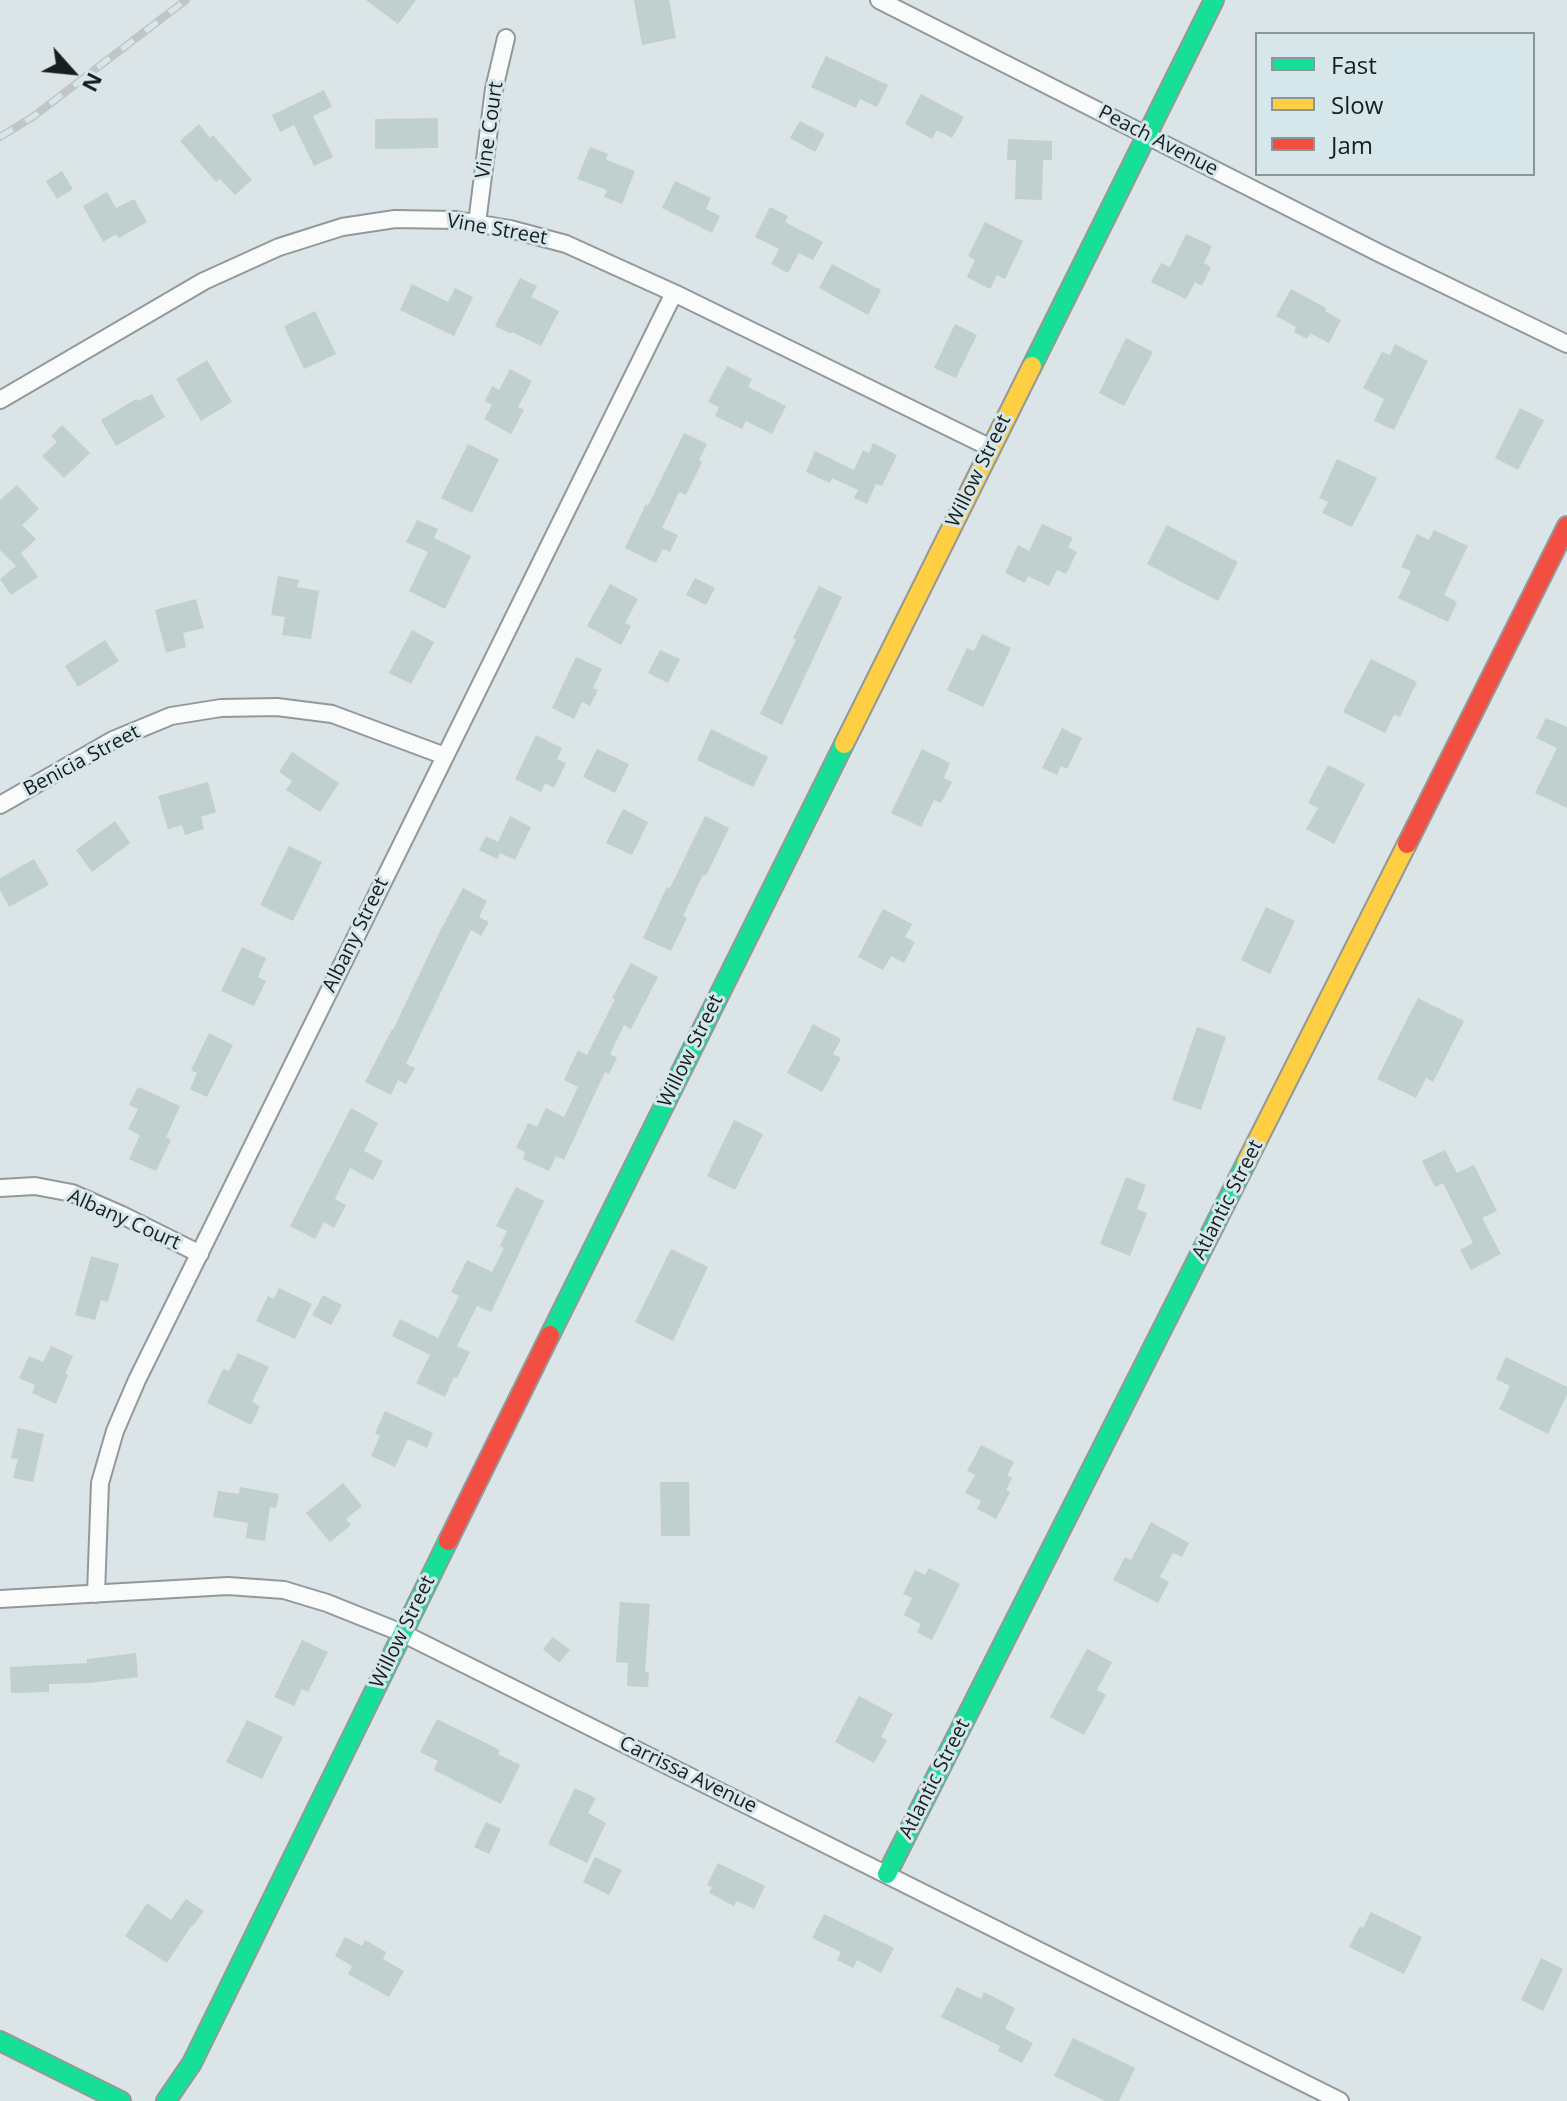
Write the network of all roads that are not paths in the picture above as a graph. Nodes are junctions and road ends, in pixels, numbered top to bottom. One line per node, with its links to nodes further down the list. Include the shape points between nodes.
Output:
1 (879, 0): 4 (street, Peach Avenue)
2 (1214, 0): 4 (street, Willow Street)
3 (506, 38): 5 (street, Vine Court)
4 (1146, 134): 7 (street, Peach Avenue); 9 (street, Willow Street)
5 (477, 223): 6 (street, Vine Street, via 566,244); 8 (street, Vine Street, via 395,219 342,227 279,247 204,281)
6 (674, 293): 9 (street, Vine Street); 11 (street, Albany Street)
7 (1567, 344)
8 (0, 400)
9 (991, 448): 17 (street, Willow Street)
10 (1567, 526): 18 (street, Atlantic Street)
11 (445, 756): 12 (street, Benicia Street, via 332,714 277,707 221,708 171,716 113,740); 14 (street, Albany Street)
12 (0, 805)
13 (0, 1188): 14 (street, Albany Court, via 35,1186 72,1193)
14 (200, 1254): 15 (street, Albany Street, via 115,1431 100,1483)
15 (96, 1594): 16 (street, Carrissa Avenue); 17 (street, Carrissa Avenue, via 228,1586 284,1590)
16 (0, 1599)
17 (402, 1633): 18 (street, Carrissa Avenue); 21 (street, Willow Street, via 192,2063)
18 (887, 1874): 22 (street, Carrissa Avenue)
19 (0, 2041): 20 (street)
20 (121, 2101)
21 (166, 2101)
22 (1340, 2101)

